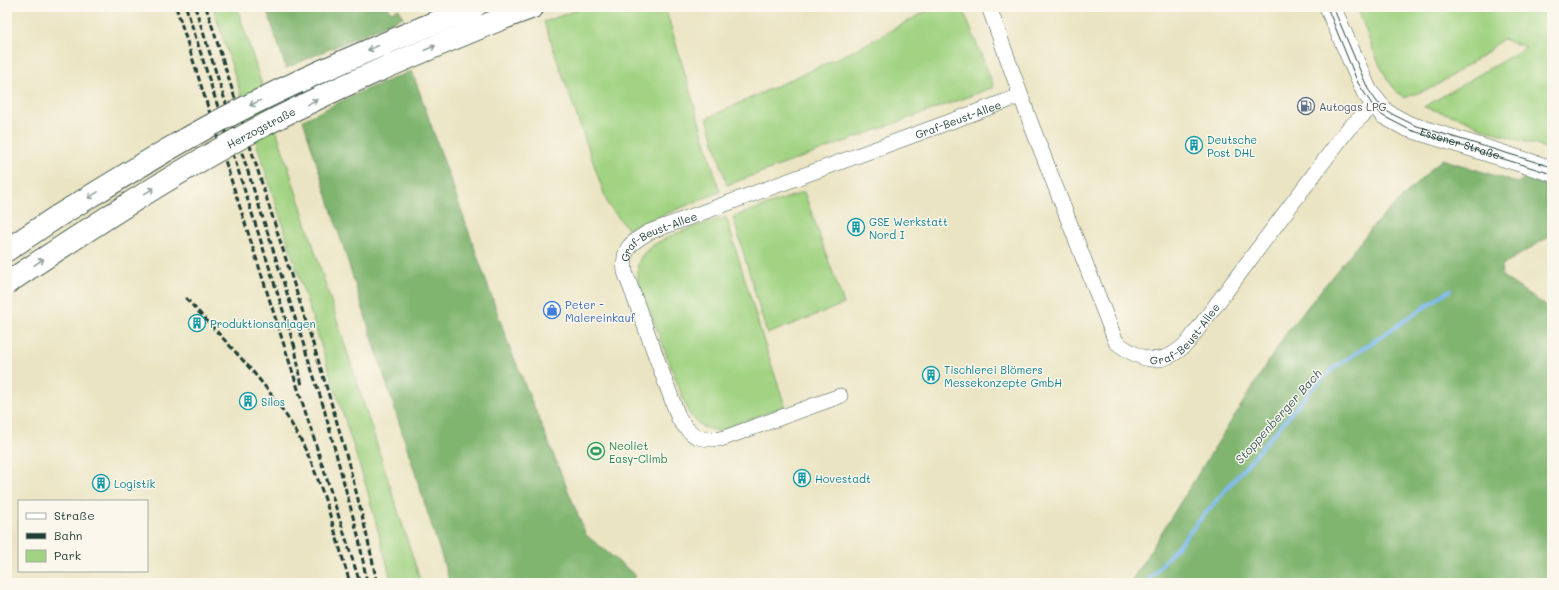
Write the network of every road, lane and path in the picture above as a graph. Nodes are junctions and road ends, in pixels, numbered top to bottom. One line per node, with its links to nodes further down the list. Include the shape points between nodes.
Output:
1 (474, 7): 8 (main road, one-way to 8, bridge, via 363,52 242,109 131,172)
2 (533, 7): 9 (main road, Herzogstraße, one-way to 2, bridge, via 132,201 251,132 384,67)
3 (989, 7): 5 (street, Graf-Beust-Allee)
4 (1330, 7): 6 (main road, Essener Straße, via 1359,77)
5 (1020, 96): 6 (street, Graf-Beust-Allee, via 1116,342 1131,354 1148,359 1163,359 1178,353 1188,342 1348,129); 10 (street, Graf-Beust-Allee, via 649,232 632,242 626,251 623,261 625,272 679,419 689,433 706,440 721,439)
6 (1376, 104): 7 (main road, Essener Straße, via 1385,114 1407,126)
7 (1552, 171)
8 (7, 250)
9 (7, 283)
10 (840, 396)

